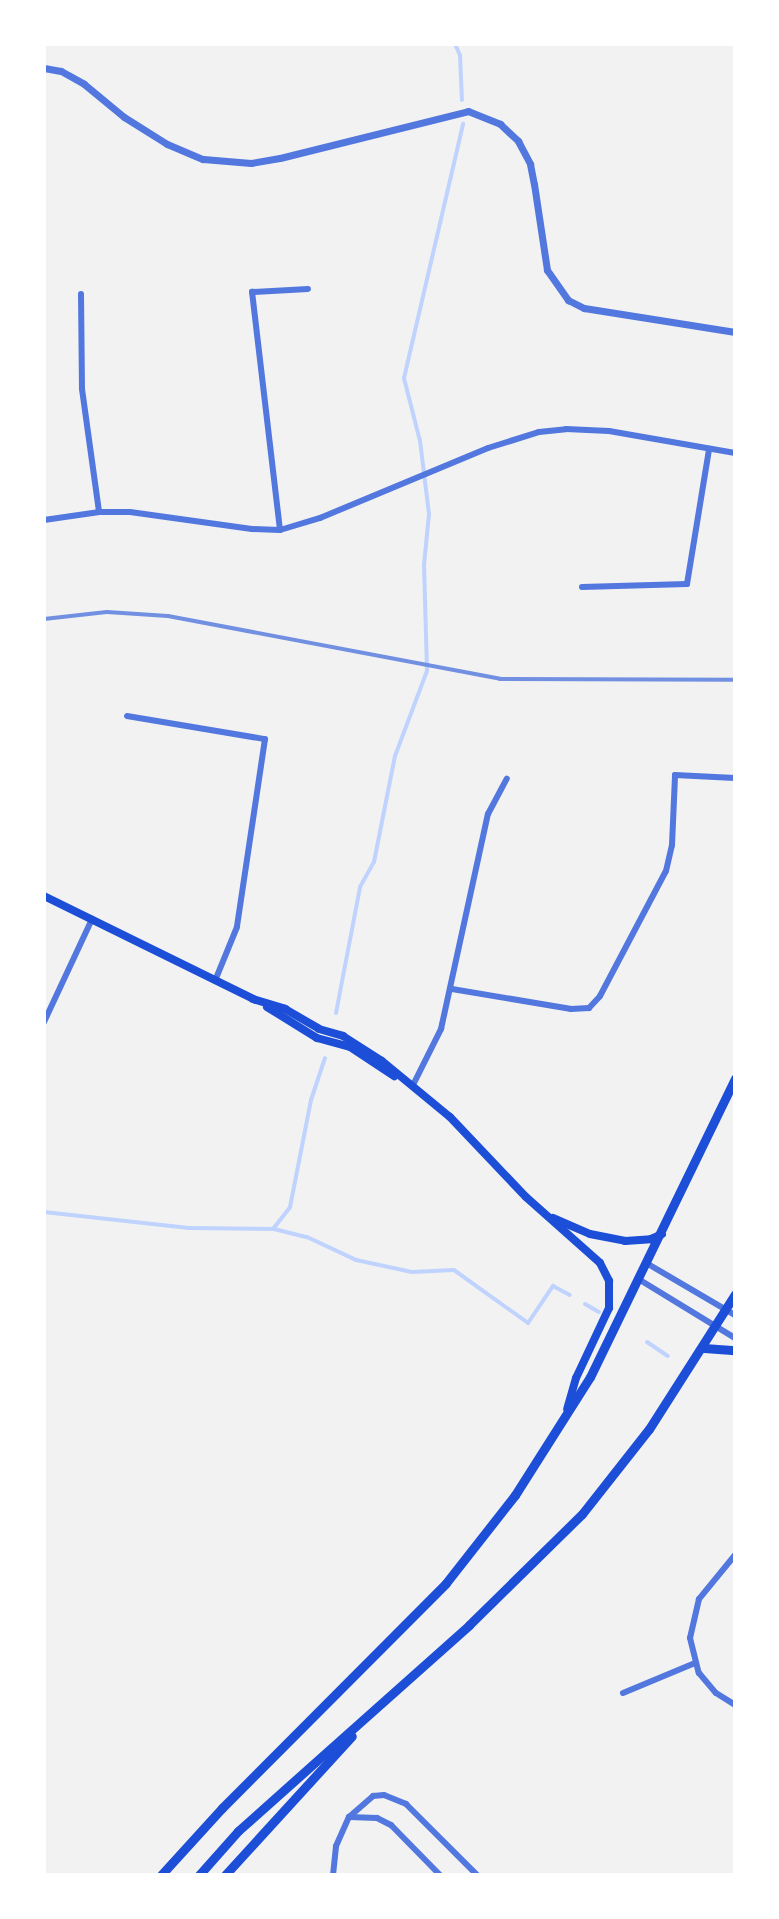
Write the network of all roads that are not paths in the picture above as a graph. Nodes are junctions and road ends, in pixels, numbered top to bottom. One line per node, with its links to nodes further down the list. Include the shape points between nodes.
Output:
1 (44, 68): 4 (street, via 84,84 124,117 203,159 251,163 280,158 468,111 500,124 518,141 532,174 547,270 568,300 584,308)
2 (308, 289): 9 (street, via 252,292)
3 (81, 294): 7 (street, via 82,389)
4 (735, 332)
5 (709, 449): 6 (street); 9 (street, via 566,429 514,440 302,526); 10 (street, via 687,584)
6 (735, 453)
7 (99, 512): 8 (street); 9 (street)
8 (44, 520)
9 (280, 530)
10 (582, 587)
11 (127, 716): 16 (street, via 265,739 237,927)
12 (735, 778): 17 (street, via 675,775 666,871 589,1008)
13 (507, 779): 17 (street, via 488,814)
14 (44, 896): 15 (main road)
15 (92, 919): 16 (main road); 18 (street)
16 (215, 981): 20 (main road)
17 (452, 989): 20 (street, via 435,1046)
18 (44, 1022)
19 (735, 1078): 22 (main road)
20 (413, 1085): 21 (main road)
21 (542, 1211): 22 (main road, via 569,1226 625,1241); 31 (main road, via 597,1260 609,1281 609,1308 576,1378)
22 (663, 1234): 23 (main road)
23 (648, 1264): 24 (main road); 26 (street)
24 (640, 1280): 27 (street); 31 (main road)
25 (735, 1294): 26 (main road)
26 (730, 1312): 27 (main road)
27 (716, 1327): 28 (street); 29 (main road)
28 (735, 1338)
29 (704, 1348): 30 (main road); 36 (main road, via 631,1455 582,1514)
30 (735, 1350)
31 (564, 1421): 38 (main road, via 465,1561)
32 (735, 1555): 33 (street, via 707,1586 694,1612 690,1638)
33 (695, 1663): 34 (street); 35 (street, via 706,1684)
34 (623, 1693)
35 (735, 1705)
36 (376, 1709): 39 (main road, via 238,1831); 40 (main road)
37 (349, 1817): 41 (street, via 336,1846); 42 (street, via 377,1818 391,1825); 43 (street, via 373,1796 395,1798)
38 (161, 1875)
39 (199, 1875)
40 (225, 1875)
41 (333, 1875)
42 (440, 1875)
43 (477, 1875)

